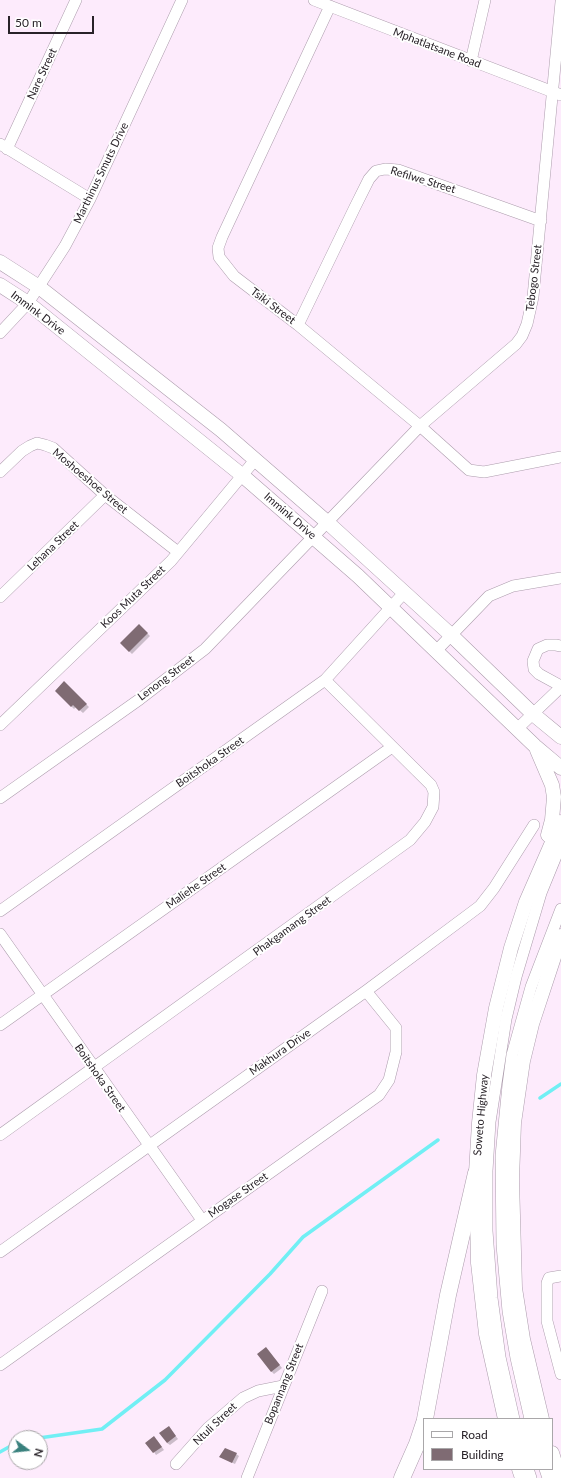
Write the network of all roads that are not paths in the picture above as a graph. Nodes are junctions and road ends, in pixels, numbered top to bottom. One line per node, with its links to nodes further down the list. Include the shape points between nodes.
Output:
1 (76, 0): 9 (street, Nare Street)
2 (182, 0): 10 (street, Marthinus Smuts Drive)
3 (314, 0): 6 (street, Mphatlatsane Road)
4 (485, 0): 7 (street)
5 (561, 2): 8 (street, Tebogo Street)
6 (330, 6): 7 (street, Mphatlatsane Road); 16 (street, Tsiki Street, via 218,248 222,262 234,276)
7 (471, 61): 8 (street, Mphatlatsane Road)
8 (557, 93): 11 (street, Tebogo Street)
9 (4, 146): 10 (street)
10 (90, 199): 14 (street, Marthinus Smuts Drive)
11 (541, 221): 16 (street, Refilwe Street, via 398,170 385,168 376,171 369,179); 18 (street, Tebogo Street, via 534,297 522,336 516,344)
12 (0, 262): 14 (main road, Immink Drive)
13 (0, 286): 15 (main road, Immink Drive)
14 (39, 287): 15 (street, Marthinus Smuts Drive); 20 (main road, Immink Drive)
15 (28, 303): 17 (street, Marthinus Smuts Drive); 22 (main road, Immink Drive)
16 (298, 325): 18 (street, Tsiki Street)
17 (0, 333)
18 (420, 426): 19 (street, Tsiki Street, via 463,466 476,472); 24 (street, Tebogo Street)
19 (561, 457)
20 (256, 460): 22 (street, Koos Muta Street); 24 (main road, Immink Drive)
21 (0, 472): 23 (street, Moshoeshoe Street, via 22,451 38,443 53,448)
22 (243, 476): 25 (main road, Immink Drive); 26 (street, Koos Muta Street)
23 (105, 495): 26 (street, Moshoeshoe Street); 29 (street, Lehana Street)
24 (327, 522): 25 (street, Tebogo Street); 28 (main road, Immink Drive)
25 (314, 537): 30 (main road, Immink Drive); 43 (street, Lenong Street, via 205,649)
26 (178, 552): 37 (street, Koos Muta Street)
27 (561, 578): 31 (street, via 499,591 482,603)
28 (403, 594): 30 (street, Boitshoka Street); 31 (main road, Immink Drive)
29 (0, 597)
30 (391, 608): 33 (main road, Immink Drive); 34 (street, Boitshoka Street)
31 (451, 635): 33 (street); 36 (main road, Immink Drive)
32 (561, 646): 35 (street, via 547,645 538,649 533,662 534,669 539,674)
33 (437, 650): 38 (main road, Immink Drive)
34 (325, 680): 41 (street, Phakgamang Street); 49 (street, Boitshoka Street)
35 (561, 686): 36 (street)
36 (533, 714): 38 (street); 39 (main road, Immink Drive)
37 (0, 725)
38 (517, 729): 40 (main road, Immink Drive)
39 (561, 737)
40 (535, 746): 42 (main road, Immink Drive); 47 (main road, via 552,785 554,797 552,820)
41 (392, 747): 53 (street, Maliehe Street); 55 (street, Phakgamang Street, via 422,773 434,792 433,807 418,832)
42 (561, 768)
43 (0, 798)
44 (561, 822): 47 (main road, Soweto Highway)
45 (534, 825): 52 (street, Makhura Drive, via 480,906)
46 (561, 844): 68 (street, Soweto Highway, via 541,893 516,977 504,1027 490,1122 487,1231 492,1298 500,1357)
47 (538, 870): 58 (main road, Soweto Highway, via 511,948 496,1008 484,1075)
48 (561, 909): 69 (street, via 532,987 512,1055 502,1156 502,1245 508,1311)
49 (0, 911)
50 (0, 934): 53 (street, Boitshoka Street)
51 (561, 936): 70 (main road, via 532,1024 523,1061 514,1123 512,1180 515,1288 523,1339)
52 (366, 991): 57 (street, Makhura Drive); 59 (street, Mogase Street, via 396,1028 396,1052 385,1088 360,1110)
53 (43, 995): 54 (street, Maliehe Street); 55 (street, Boitshoka Street)
54 (0, 1024)
55 (94, 1069): 56 (street, Phakgamang Street); 57 (street, Boitshoka Street)
56 (0, 1135)
57 (147, 1145): 59 (street, Boitshoka Street); 60 (street, Makhura Drive)
58 (476, 1173): 66 (highway, via 448,1295); 67 (main road, Soweto Highway, via 478,1263 486,1334)
59 (202, 1220): 63 (street, Mogase Street)
60 (0, 1252)
61 (561, 1276): 64 (street, via 549,1278 547,1321)
62 (322, 1291): 65 (street, Bopannang Street)
63 (0, 1365)
64 (561, 1374)
65 (283, 1386): 73 (street, Ntuli Street, via 258,1391 243,1398 208,1428); 74 (street, Bopannang Street)
66 (425, 1418)
67 (504, 1418)
68 (514, 1418)
69 (530, 1418)
70 (542, 1418)
71 (423, 1426): 75 (highway)
72 (553, 1456): 76 (main road)
73 (176, 1464)
74 (247, 1478)
75 (402, 1478)
76 (560, 1478)

